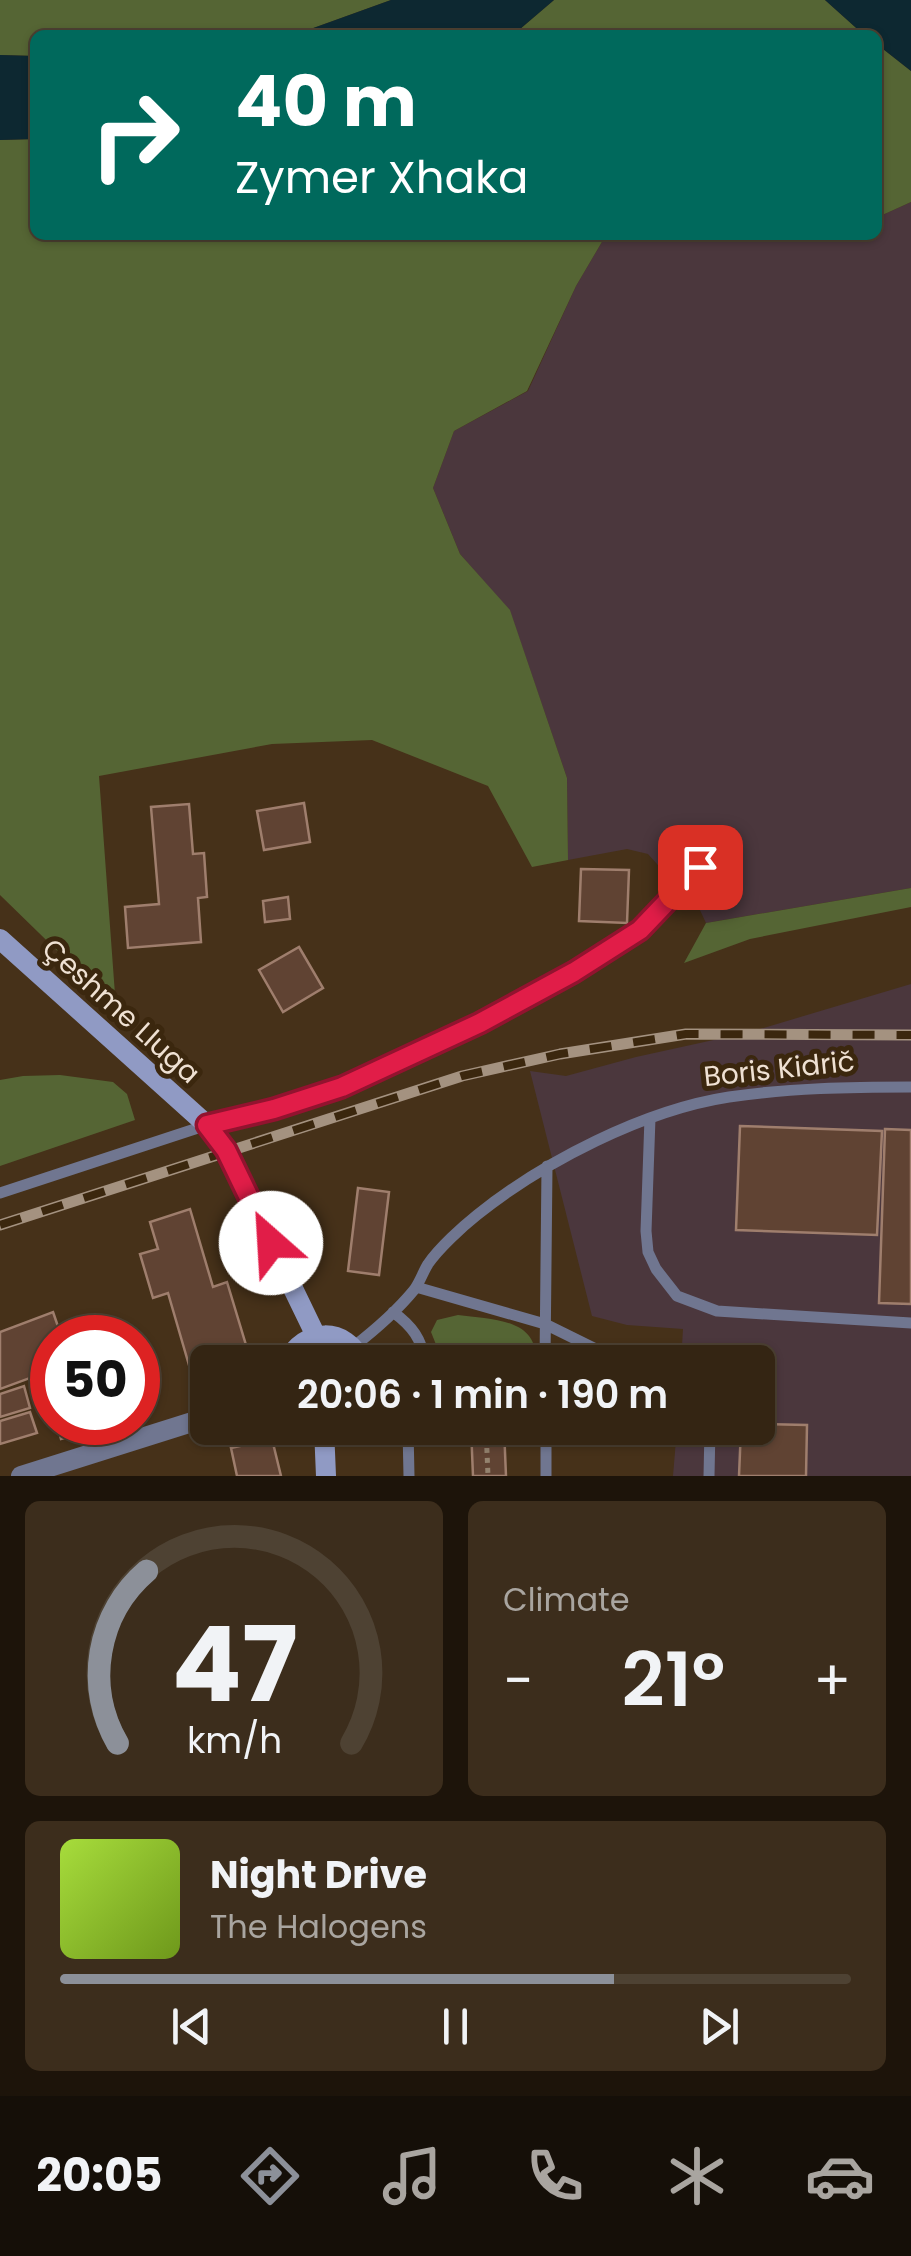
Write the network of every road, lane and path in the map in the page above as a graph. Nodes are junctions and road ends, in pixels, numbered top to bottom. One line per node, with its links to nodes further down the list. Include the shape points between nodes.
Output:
1 (700, 867): 5 (street, via 640,930 480,1023 342,1087)
2 (0, 939): 5 (main road, Çeshme Lluga)
3 (911, 1087): 4 (lane, Boris Kidrič, via 726,1097)
4 (650, 1118): 6 (lane, Boris Kidrič); 10 (lane, via 648,1252 677,1296 717,1311)
5 (207, 1125): 7 (lane); 12 (main road, Çeshme Lluga, via 226,1150)
6 (547, 1166): 8 (lane, Boris Kidrič, via 476,1216 429,1262); 11 (lane)
7 (0, 1193)
8 (416, 1287): 9 (lane, Boris Kidrič); 11 (lane)
9 (393, 1312): 15 (lane, Boris Kidrič); 16 (lane)
10 (911, 1323)
11 (546, 1324): 17 (lane); 18 (lane)
12 (316, 1336): 13 (main road); 14 (main road)
13 (298, 1345)
14 (348, 1345)
15 (365, 1345)
16 (422, 1345)
17 (546, 1345)
18 (588, 1345)
19 (190, 1423): 25 (street)
20 (325, 1445): 26 (main road)
21 (409, 1445): 27 (lane)
22 (487, 1445): 28 (path)
23 (546, 1445): 29 (lane)
24 (710, 1445): 30 (lane)
25 (20, 1476)
26 (326, 1476)
27 (410, 1476)
28 (488, 1476)
29 (546, 1476)
30 (709, 1476)

